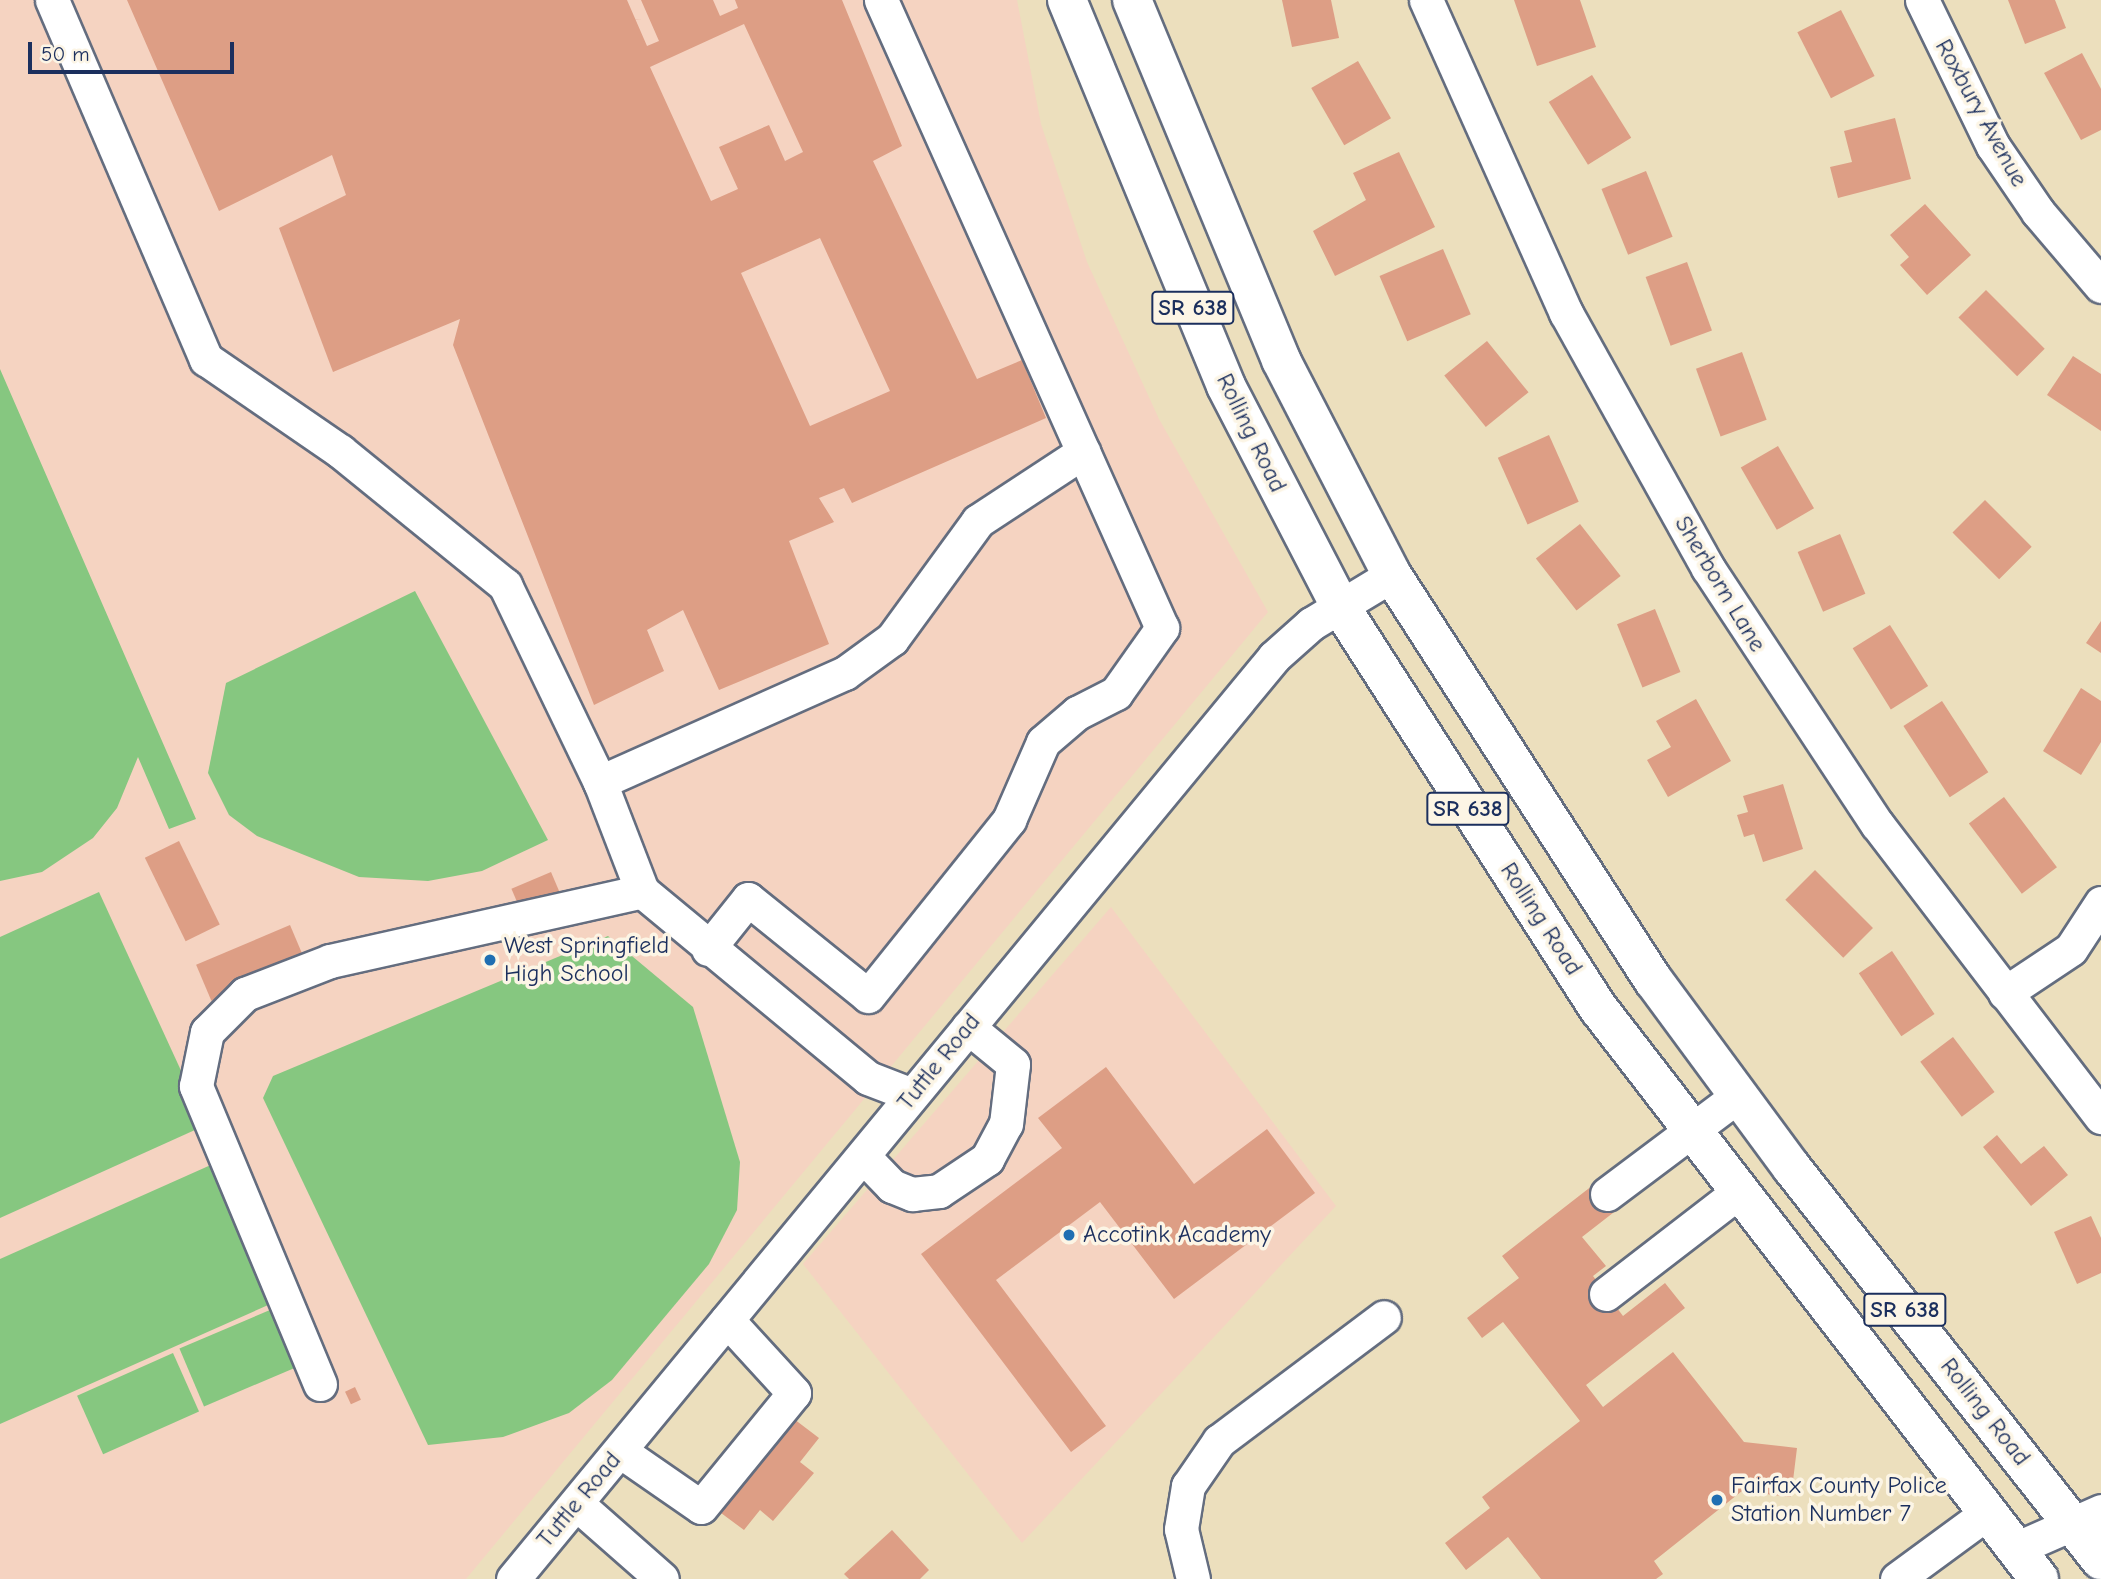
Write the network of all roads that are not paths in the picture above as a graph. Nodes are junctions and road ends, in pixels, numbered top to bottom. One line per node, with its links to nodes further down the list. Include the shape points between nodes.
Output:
1 (52, 0): 11 (street, via 206,359 340,451 505,585)
2 (881, 0): 8 (street)
3 (1068, 0): 10 (main road, Rolling Road / SR 638, via 1226,386)
4 (1132, 0): 9 (main road, Rolling Road / SR 638, via 1281,360)
5 (1426, 0): 15 (street, Sherborn Lane, via 1566,313 1708,568 1877,824)
6 (1922, 0): 7 (street, Roxbury Avenue, via 1993,146 2038,212)
7 (2101, 286)
8 (1077, 440): 11 (street, via 978,521 892,639 845,673); 14 (street, via 1162,628 1116,693 1077,713 1043,741 1009,820 867,996 748,899)
9 (1392, 575): 10 (street, Tuttle Road); 18 (main road, Rolling Road / SR 638, via 1639,958)
10 (1340, 606): 16 (street, Tuttle Road, via 1274,657); 20 (main road, Rolling Road / SR 638, via 1600,1009)
11 (600, 782): 12 (street)
12 (642, 891): 14 (street); 27 (street, via 330,961 245,995 207,1032 196,1086)
13 (2101, 904): 15 (street, via 2071,949)
14 (708, 949): 17 (street, via 868,1078)
15 (2005, 993): 19 (street, Sherborn Lane)
16 (968, 1027): 17 (street, Tuttle Road); 21 (street, via 1013,1064 1006,1124 987,1159 939,1191 912,1194 892,1186)
17 (912, 1095): 21 (street, Tuttle Road)
18 (1739, 1095): 20 (street); 31 (main road, Rolling Road / SR 638)
19 (2101, 1117)
20 (1690, 1131): 22 (street); 23 (main road, Rolling Road / SR 638)
21 (863, 1156): 26 (street, Tuttle Road)
22 (1607, 1194)
23 (1736, 1194): 24 (street); 30 (main road, Rolling Road / SR 638)
24 (1606, 1294)
25 (1384, 1317): 36 (street, via 1219,1441 1188,1486 1181,1529)
26 (727, 1320): 28 (street, Tuttle Road); 28 (street, via 794,1393 778,1414 701,1507)
27 (320, 1384)
28 (620, 1451): 29 (street, Tuttle Road)
29 (577, 1504): 34 (street, Tuttle Road); 35 (street)
30 (1987, 1513): 32 (main road, Rolling Road / SR 638); 37 (street)
31 (2087, 1518): 32 (street); 33 (main road, Rolling Road / SR 638)
32 (2015, 1549): 38 (main road, Rolling Road / SR 638)
33 (2101, 1560)
34 (513, 1579)
35 (662, 1579)
36 (1193, 1579)
37 (1898, 1579)
38 (2039, 1579)

